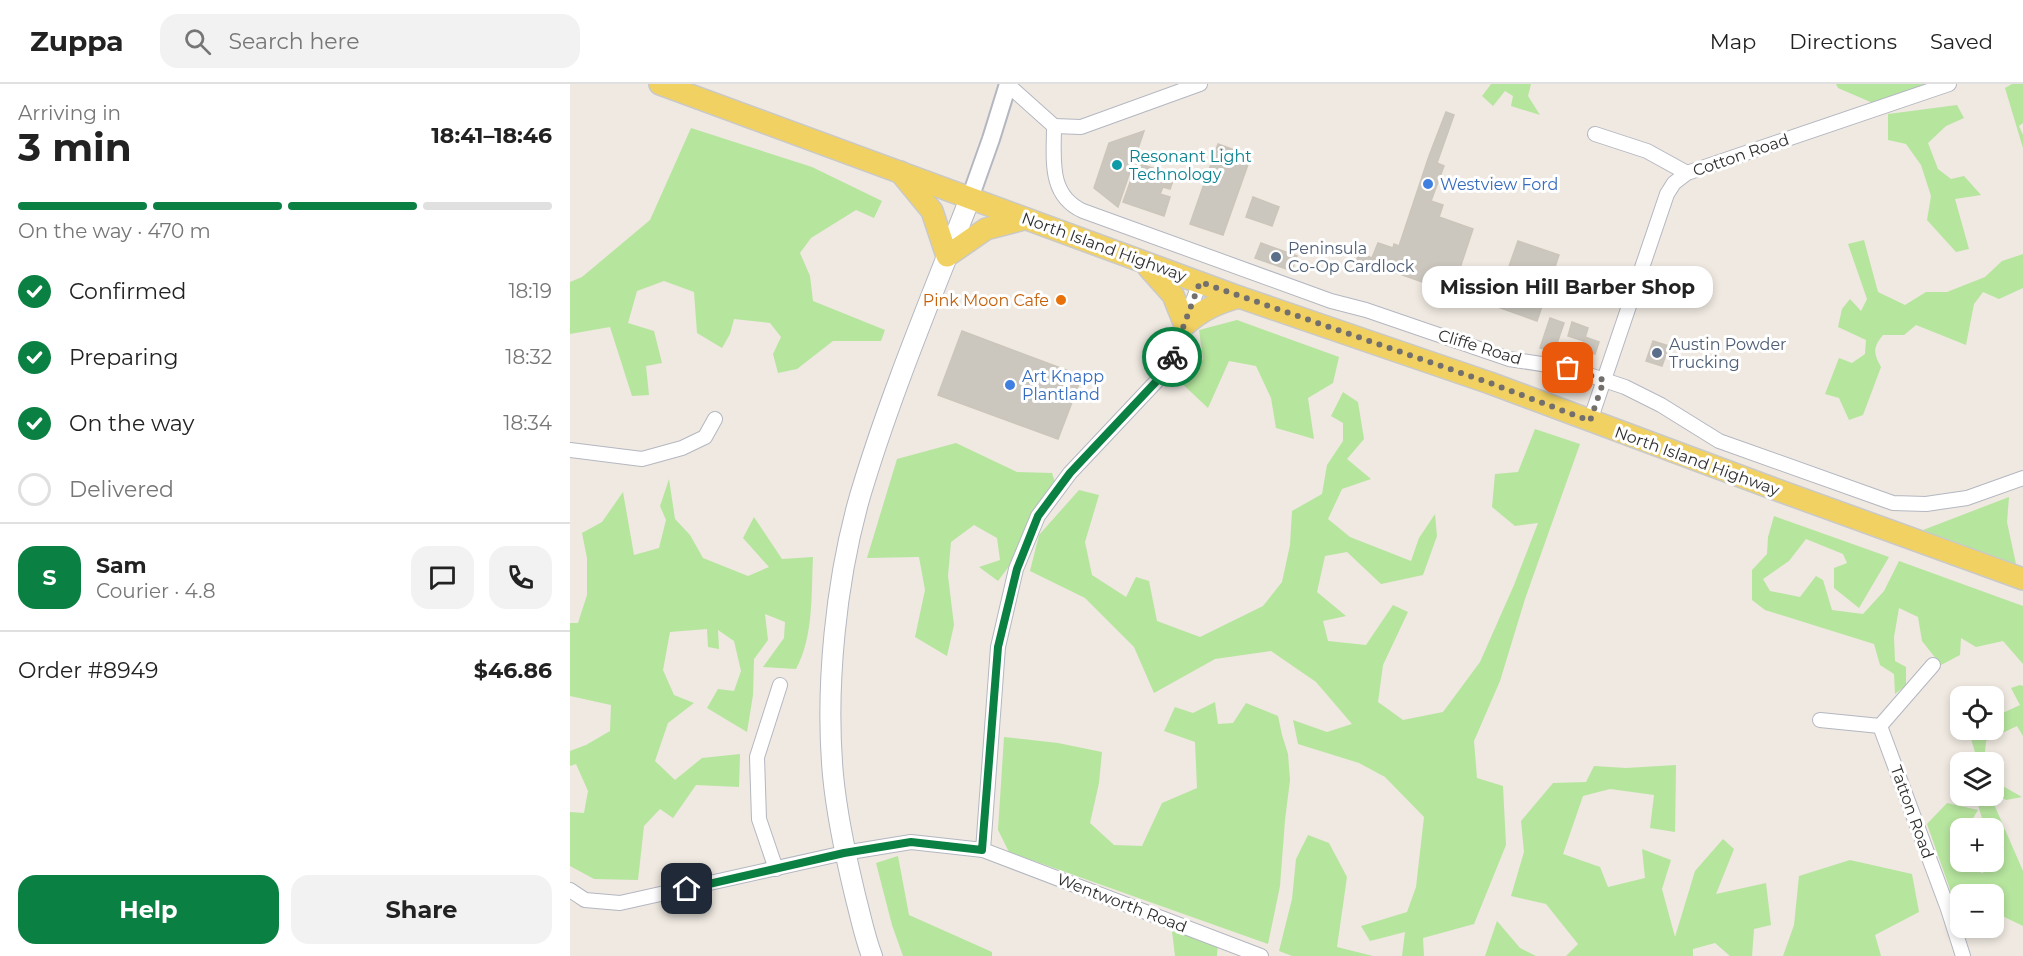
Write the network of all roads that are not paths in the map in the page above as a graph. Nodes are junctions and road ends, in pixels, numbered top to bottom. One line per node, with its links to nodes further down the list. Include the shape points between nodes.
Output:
1 (660, 84): 7 (main road, North Island Highway)
2 (1008, 84): 5 (street); 9 (street)
3 (1200, 84): 5 (street, via 1081,127)
4 (1949, 84): 8 (street, Cotton Road)
5 (1054, 126): 16 (street, Cliffe Road, via 1058,185 1065,198 1083,211 1331,301 1509,359 1568,368)
6 (1595, 134): 8 (street, via 1647,151)
7 (899, 171): 9 (main road, North Island Highway); 11 (main road, via 932,211)
8 (1686, 173): 16 (street, Cotton Road, via 1667,194)
9 (970, 198): 10 (main road, North Island Highway); 11 (main road)
10 (1024, 219): 11 (main road, via 986,229); 12 (main road, North Island Highway)
11 (947, 256): 27 (main road, via 888,414 848,545 831,698 833,774)
12 (1143, 262): 13 (main road, North Island Highway); 15 (main road, via 1173,295)
13 (1200, 282): 14 (main road, North Island Highway); 15 (street)
14 (1239, 297): 15 (main road, via 1215,303); 18 (main road, North Island Highway)
15 (1185, 325): 26 (street, via 1168,369 1070,473 1038,516 1017,569 998,647)
16 (1604, 380): 18 (street, Cotton Road); 20 (street, Cliffe Road, via 1661,405 1719,441 1893,502 1926,504 1966,498)
17 (715, 419): 19 (street, via 705,437 642,459)
18 (1590, 421): 21 (main road, North Island Highway)
19 (570, 450)
20 (2023, 478)
21 (2023, 579)
22 (1933, 665): 25 (street)
23 (780, 686): 28 (street, via 757,758 759,819)
24 (1820, 720): 25 (street)
25 (1880, 726): 32 (street, Tatton Road)
26 (982, 850): 27 (street, Wentworth Road, via 911,842); 31 (street, Wentworth Road)
27 (844, 853): 28 (street, Wentworth Road); 30 (main road)
28 (776, 869): 29 (street, Wentworth Road, via 620,903 585,900)
29 (570, 890)
30 (872, 956)
31 (1261, 956)
32 (1963, 956)

